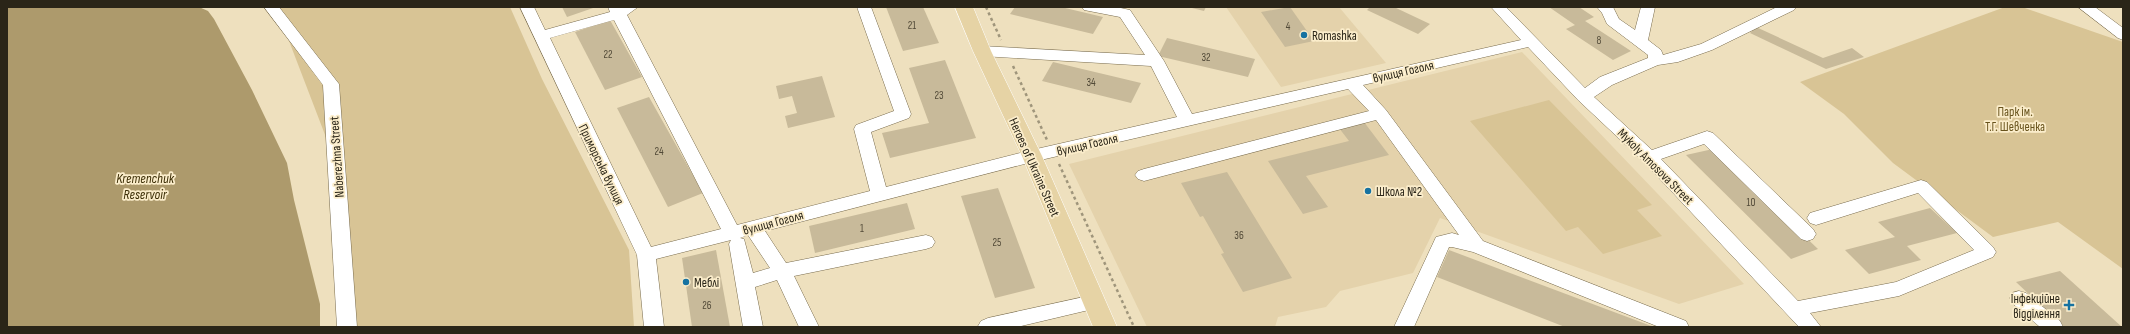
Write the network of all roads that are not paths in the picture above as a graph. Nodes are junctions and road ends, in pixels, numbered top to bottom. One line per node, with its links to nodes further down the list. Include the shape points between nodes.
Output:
1 (271, 7): 40 (street, Naberezhna Street, via 331,84)
2 (527, 7): 13 (street, Приморська вулиця)
3 (864, 7): 26 (street, via 903,114 862,129)
4 (964, 7): 16 (main road, Heroes of Ukraine Street)
5 (1089, 7): 17 (street, via 1125,13)
6 (1498, 7): 15 (street, Mykoly Amosova Street)
7 (1604, 7): 14 (street, via 1609,11 1612,21)
8 (1648, 7): 14 (street)
9 (1789, 7): 18 (street, via 1717,41 1672,59)
10 (2085, 7): 12 (street)
11 (621, 9): 13 (street); 30 (street)
12 (2123, 35)
13 (541, 36): 33 (street, Приморська вулиця)
14 (1640, 40): 18 (street, via 1656,53)
15 (1531, 42): 19 (street, вулиця Гоголя); 20 (street, Mykoly Amosova Street)
16 (982, 51): 17 (street); 23 (main road, Heroes of Ukraine Street)
17 (1156, 61): 22 (street)
18 (1655, 61): 20 (street, via 1606,81)
19 (1352, 83): 21 (street); 22 (street, вулиця Гоголя)
20 (1584, 96): 24 (street, Mykoly Amosova Street)
21 (1380, 114): 25 (street); 32 (street)
22 (1187, 121): 23 (street, вулиця Гоголя)
23 (1032, 156): 26 (street, вулиця Гоголя); 37 (main road, Heroes of Ukraine Street)
24 (1649, 157): 29 (street, via 1707,137); 38 (street, Mykoly Amosova Street)
25 (1144, 175)
26 (879, 194): 28 (street, вулиця Гоголя)
27 (1816, 218): 38 (street, via 1921,186 1987,252 1899,288)
28 (752, 227): 30 (street, вулиця Гоголя); 34 (street)
29 (1807, 234)
30 (735, 238): 33 (street, вулиця Гоголя); 35 (street)
31 (926, 242): 34 (street)
32 (1477, 246): 45 (street, via 1452,240 1442,242); 46 (street)
33 (646, 255): 41 (street, Приморська вулиця)
34 (782, 271): 35 (street); 43 (street)
35 (744, 283): 42 (street)
36 (2019, 298): 48 (street)
37 (1093, 302): 39 (street); 44 (main road, Heroes of Ukraine Street)
38 (1794, 308): 47 (street, Mykoly Amosova Street)
39 (988, 326)
40 (347, 327)
41 (654, 327)
42 (753, 327)
43 (809, 327)
44 (1105, 327)
45 (1404, 327)
46 (1679, 327)
47 (1812, 327)
48 (2053, 327)

